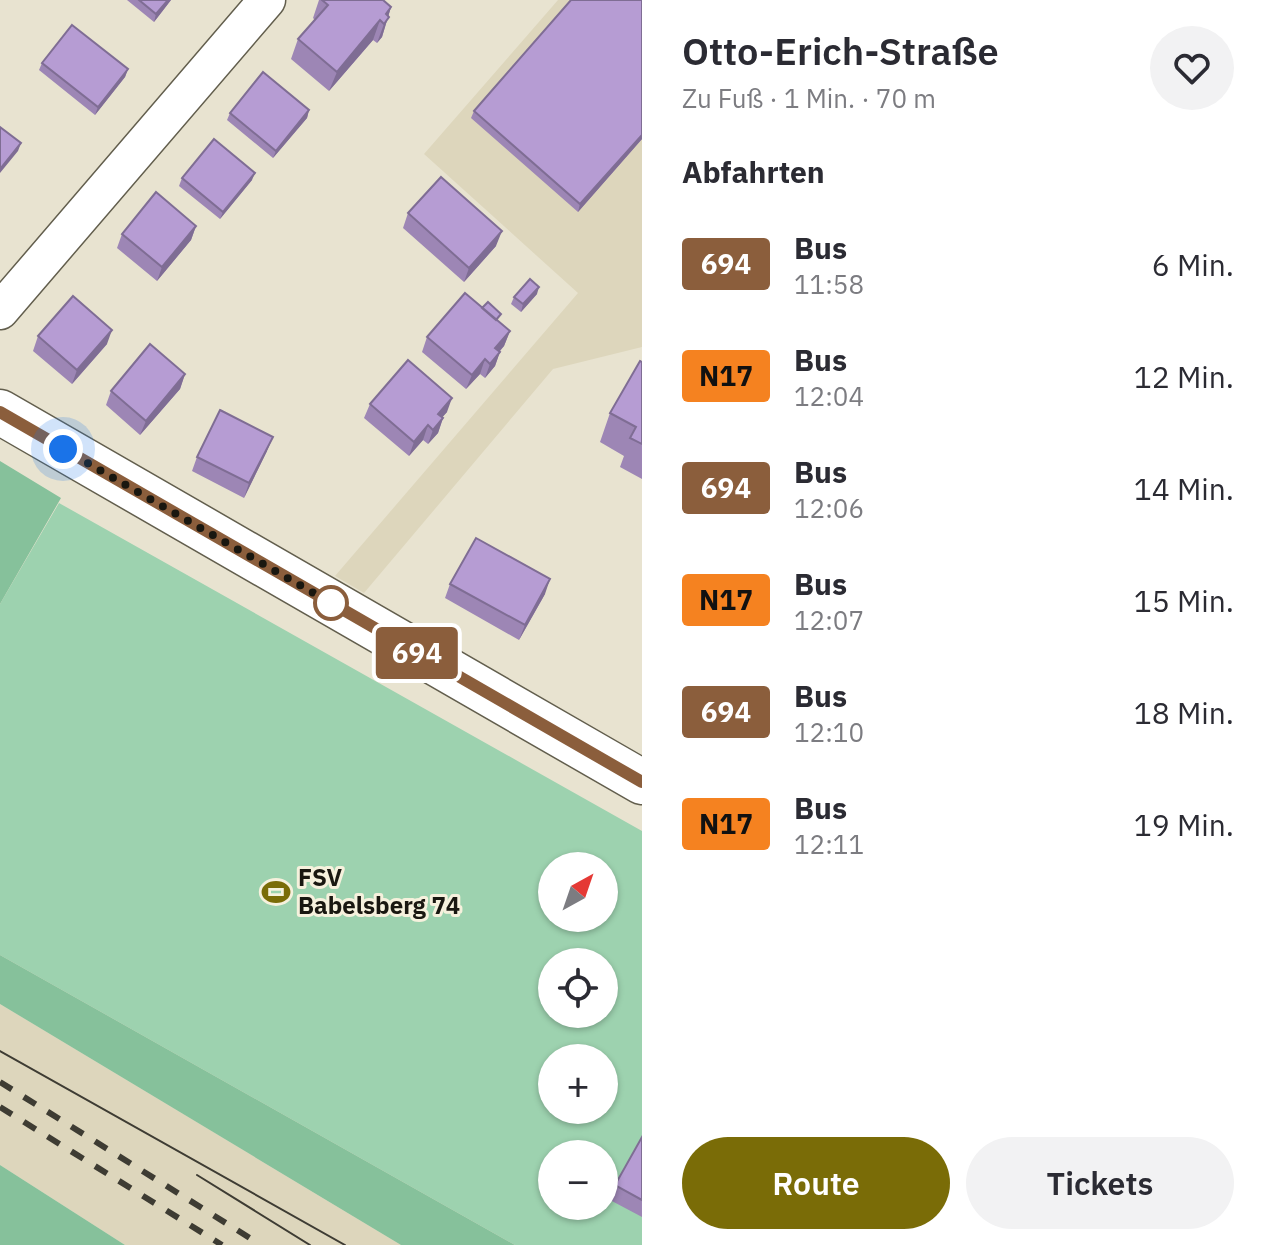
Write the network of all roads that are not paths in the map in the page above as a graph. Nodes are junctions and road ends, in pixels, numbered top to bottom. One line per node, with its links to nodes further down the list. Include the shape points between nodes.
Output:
1 (267, 0): 2 (street)
2 (0, 311)
3 (0, 412): 4 (street)
4 (642, 782)

